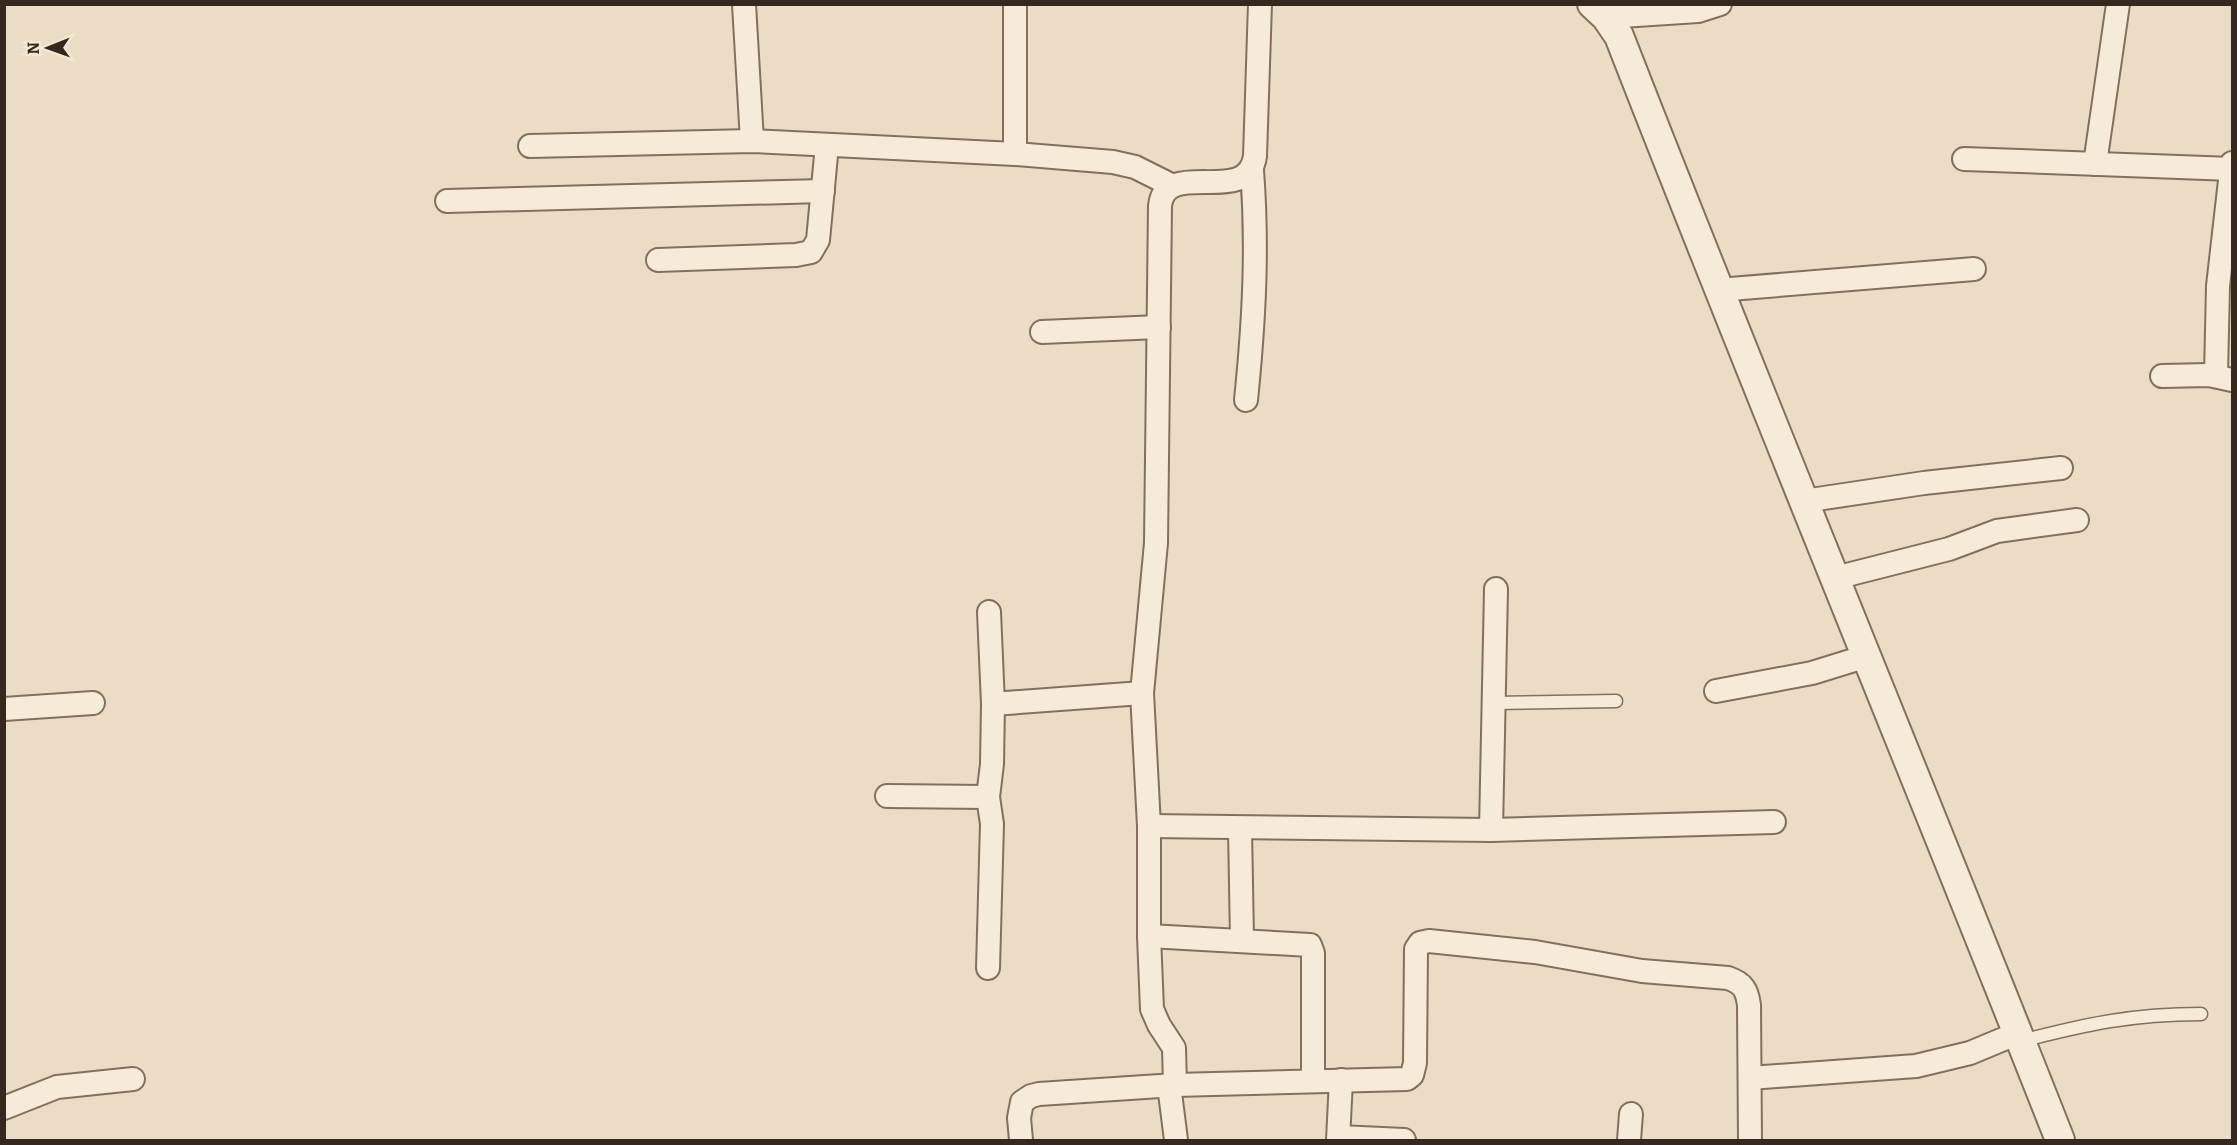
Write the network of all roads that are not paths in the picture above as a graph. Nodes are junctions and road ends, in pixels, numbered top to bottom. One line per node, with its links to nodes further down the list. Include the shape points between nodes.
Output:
1 (744, 4): 7 (street)
2 (1015, 4): 10 (street)
3 (1260, 4): 14 (street)
4 (1720, 4): 6 (street, via 1698,11)
5 (2118, 4): 12 (street)
6 (1599, 10): 20 (street, via 1619,36)
7 (752, 141): 8 (street); 9 (street)
8 (827, 145): 10 (street); 16 (street)
9 (530, 146)
10 (1015, 154): 15 (street, via 1113,162 1136,167)
11 (1964, 159): 12 (street)
12 (2095, 164): 13 (street)
13 (2232, 166): 24 (street, via 2218,286)
14 (1252, 170): 15 (street, via 1237,179); 25 (street, via 1256,279)
15 (1171, 185): 21 (street, via 1163,192 1160,206)
16 (823, 190): 17 (street); 18 (street, via 818,240 811,252)
17 (447, 201)
18 (658, 260)
19 (1974, 269): 20 (street)
20 (1718, 290): 27 (street)
21 (1159, 327): 22 (street); 34 (street, via 1156,543)
22 (1042, 332)
23 (2162, 376): 24 (street)
24 (2224, 377)
25 (1246, 399)
26 (2061, 468): 27 (street)
27 (1804, 501): 29 (street)
28 (2077, 520): 29 (street, via 1997,531 1949,549)
29 (1835, 578): 32 (street)
30 (1496, 589): 36 (street)
31 (989, 612): 38 (street)
32 (1867, 656): 33 (street, via 1812,673); 50 (street)
33 (1716, 692)
34 (1142, 693): 38 (street); 43 (street)
35 (1616, 701): 36 (lane)
36 (1493, 703): 45 (street)
37 (93, 704): 39 (street)
38 (993, 704): 41 (street)
39 (4, 709)
40 (887, 796): 41 (street)
41 (988, 797): 48 (street, via 992,824)
42 (1774, 822): 45 (street)
43 (1149, 826): 44 (street); 46 (street)
44 (1240, 828): 45 (street); 47 (street)
45 (1491, 830)
46 (1149, 936): 47 (street); 55 (street, via 1152,1009 1176,1053)
47 (1242, 940): 54 (street, via 1312,946)
48 (988, 968)
49 (2201, 1014): 50 (lane, via 2114,1019)
50 (2020, 1037): 51 (street, via 1916,1065); 64 (street)
51 (1750, 1078): 53 (street, via 1748,995 1735,980 1622,969 1535,952 1429,941 1420,943 1416,949 1412,1075 1403,1080); 63 (street)
52 (133, 1079): 56 (street, via 57,1086)
53 (1341, 1080): 54 (street); 58 (street)
54 (1312, 1081): 55 (street)
55 (1172, 1085): 59 (street, via 1031,1096 1020,1109); 60 (street)
56 (4, 1108)
57 (1631, 1114): 62 (street)
58 (1339, 1139): 61 (street)
59 (1021, 1140)
60 (1176, 1140)
61 (1404, 1140)
62 (1629, 1140)
63 (1750, 1140)
64 (2060, 1140)

